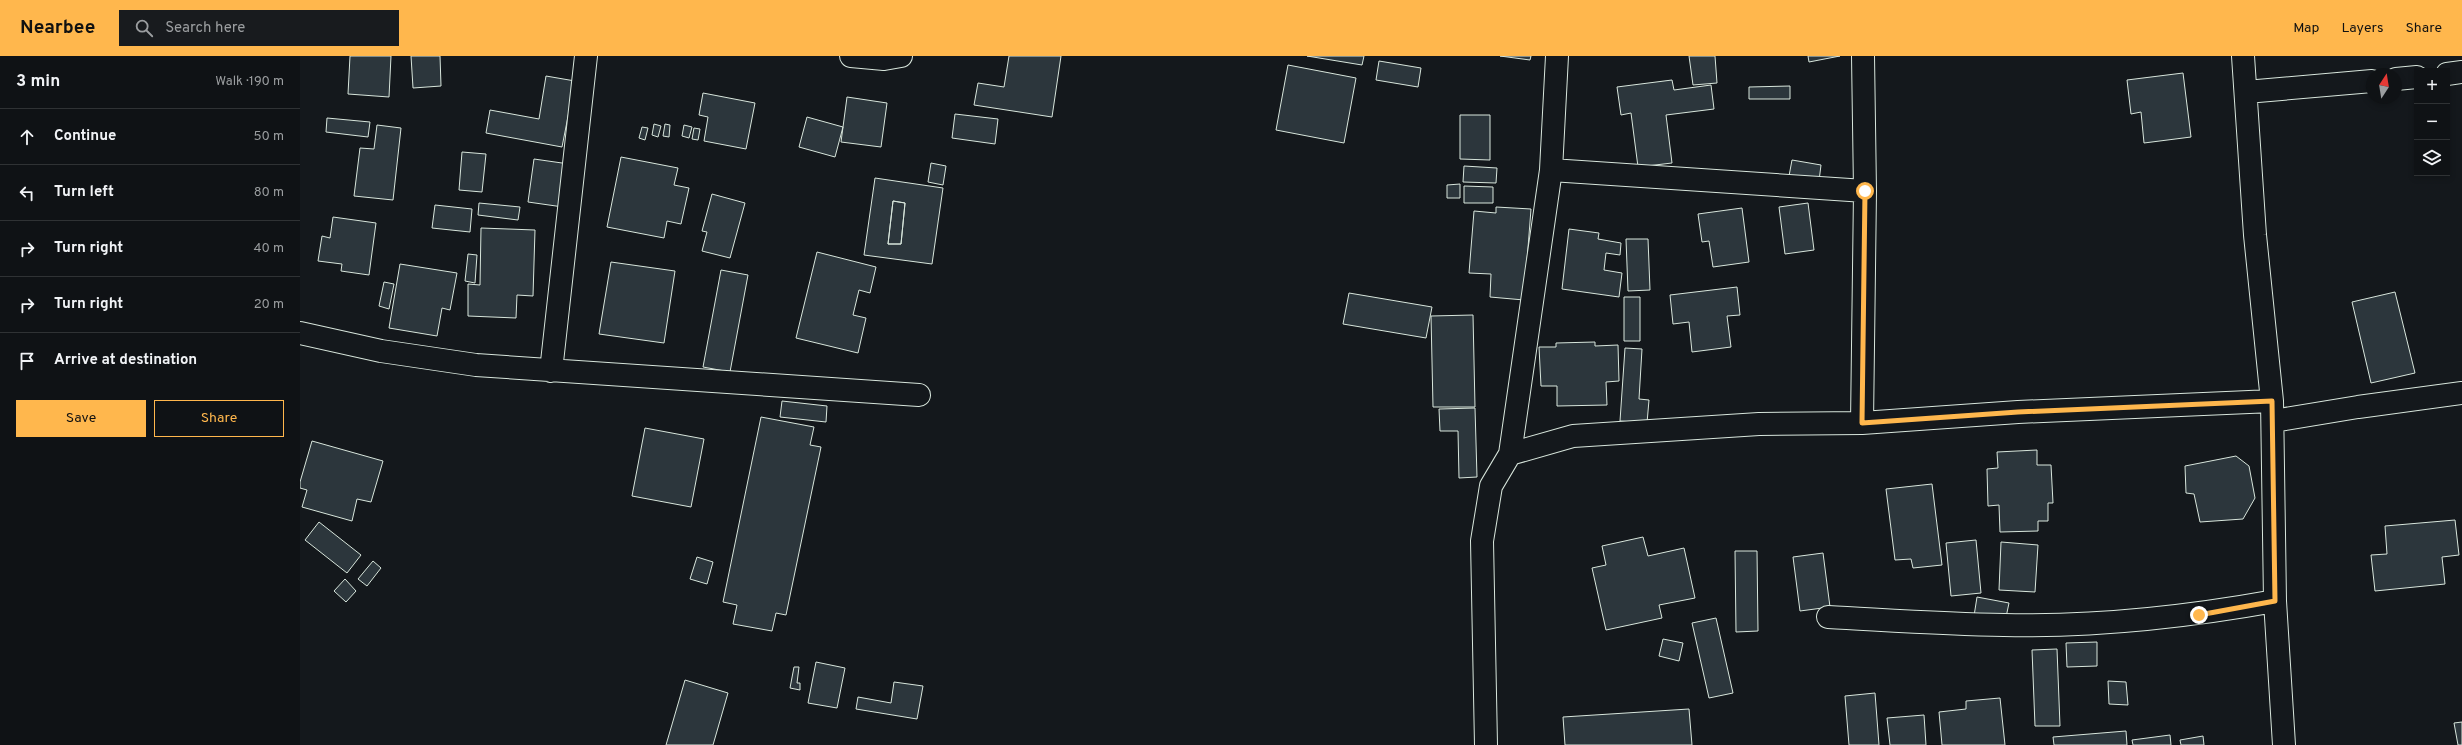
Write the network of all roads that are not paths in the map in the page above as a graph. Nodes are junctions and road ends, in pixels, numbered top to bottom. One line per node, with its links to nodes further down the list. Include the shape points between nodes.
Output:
1 (586, 56): 16 (street)
2 (851, 56): 3 (street, via 884,59)
3 (901, 56)
4 (1557, 56): 13 (street)
5 (1863, 56): 14 (street)
6 (2243, 56): 12 (street)
7 (2462, 72): 8 (street)
8 (2450, 74)
9 (2414, 77): 10 (street)
10 (2402, 78)
11 (2366, 82): 12 (street)
12 (2246, 92): 19 (street, via 2255,235)
13 (1551, 170): 14 (street); 21 (street)
14 (1865, 191): 20 (street)
15 (300, 333): 16 (street, via 381,351 476,365)
16 (551, 371): 18 (street)
17 (2462, 393): 19 (street, via 2358,407)
18 (919, 396)
19 (2272, 411): 20 (street, via 2018,412); 22 (street)
20 (1862, 423): 21 (street, via 1759,424 1573,436)
21 (1510, 454): 24 (street, via 1492,486 1482,542)
22 (2275, 601): 23 (street, via 2199,615 2118,622 2004,625); 25 (street)
23 (1828, 617)
24 (1486, 745)
25 (2284, 745)

